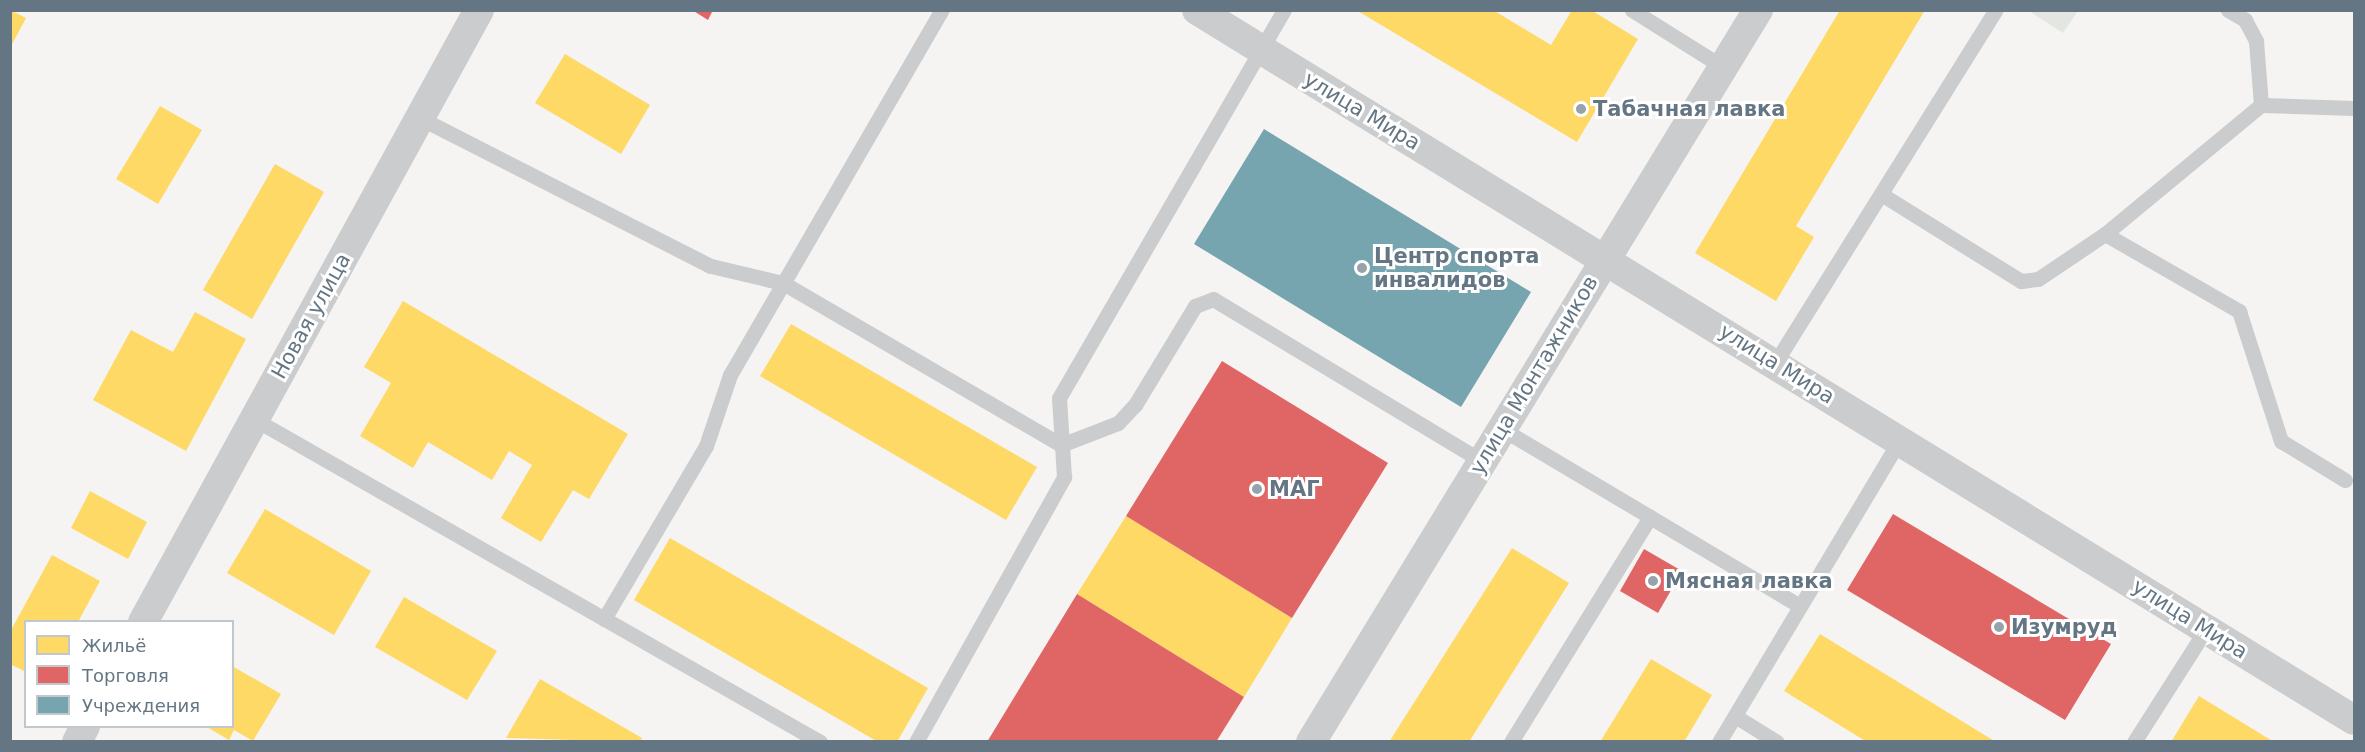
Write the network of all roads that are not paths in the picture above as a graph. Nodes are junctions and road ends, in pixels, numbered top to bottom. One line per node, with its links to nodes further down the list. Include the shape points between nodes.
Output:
1 (479, 10): 13 (street, Новая улица)
2 (942, 10): 17 (lane)
3 (1197, 10): 9 (street, улица Мира)
4 (1284, 10): 9 (lane)
5 (1632, 10): 10 (lane)
6 (1758, 10): 10 (street, улица Монтажников)
7 (1996, 10): 14 (lane)
8 (2228, 10): 11 (lane, via 2245,20 2256,41)
9 (1262, 50): 16 (street, улица Мира); 22 (lane, via 1059,398)
10 (1723, 67): 16 (street, улица Монтажников)
11 (2261, 105): 12 (lane); 15 (lane)
12 (2355, 108)
13 (420, 118): 17 (lane, via 711,266); 19 (street, Новая улица)
14 (1881, 195): 15 (lane, via 2021,281 2038,279); 18 (lane)
15 (2105, 234): 24 (lane, via 2239,311 2282,441)
16 (1604, 258): 18 (street, улица Мира); 20 (street, улица Монтажников)
17 (783, 283): 22 (lane); 27 (lane, via 730,375 706,446)
18 (1775, 363): 21 (street, улица Мира)
19 (254, 419): 27 (lane); 28 (street, Новая улица)
20 (1502, 429): 23 (street, улица Монтажников); 25 (lane)
21 (1900, 440): 26 (lane); 29 (street, улица Мира)
22 (1061, 445): 23 (lane, via 1118,423 1135,405 1195,306 1213,299); 33 (lane, via 1064,477)
23 (1482, 461): 34 (street, улица Монтажников)
24 (2345, 480)
25 (1650, 517): 26 (lane); 35 (lane)
26 (1800, 606): 30 (lane)
27 (604, 619): 32 (lane)
28 (144, 620)
29 (2205, 629): 31 (street, улица Мира); 38 (lane)
30 (1734, 716): 36 (lane); 37 (lane)
31 (2355, 720)
32 (820, 741)
33 (916, 741)
34 (1311, 741)
35 (1511, 741)
36 (1719, 741)
37 (1777, 741)
38 (2134, 741)

